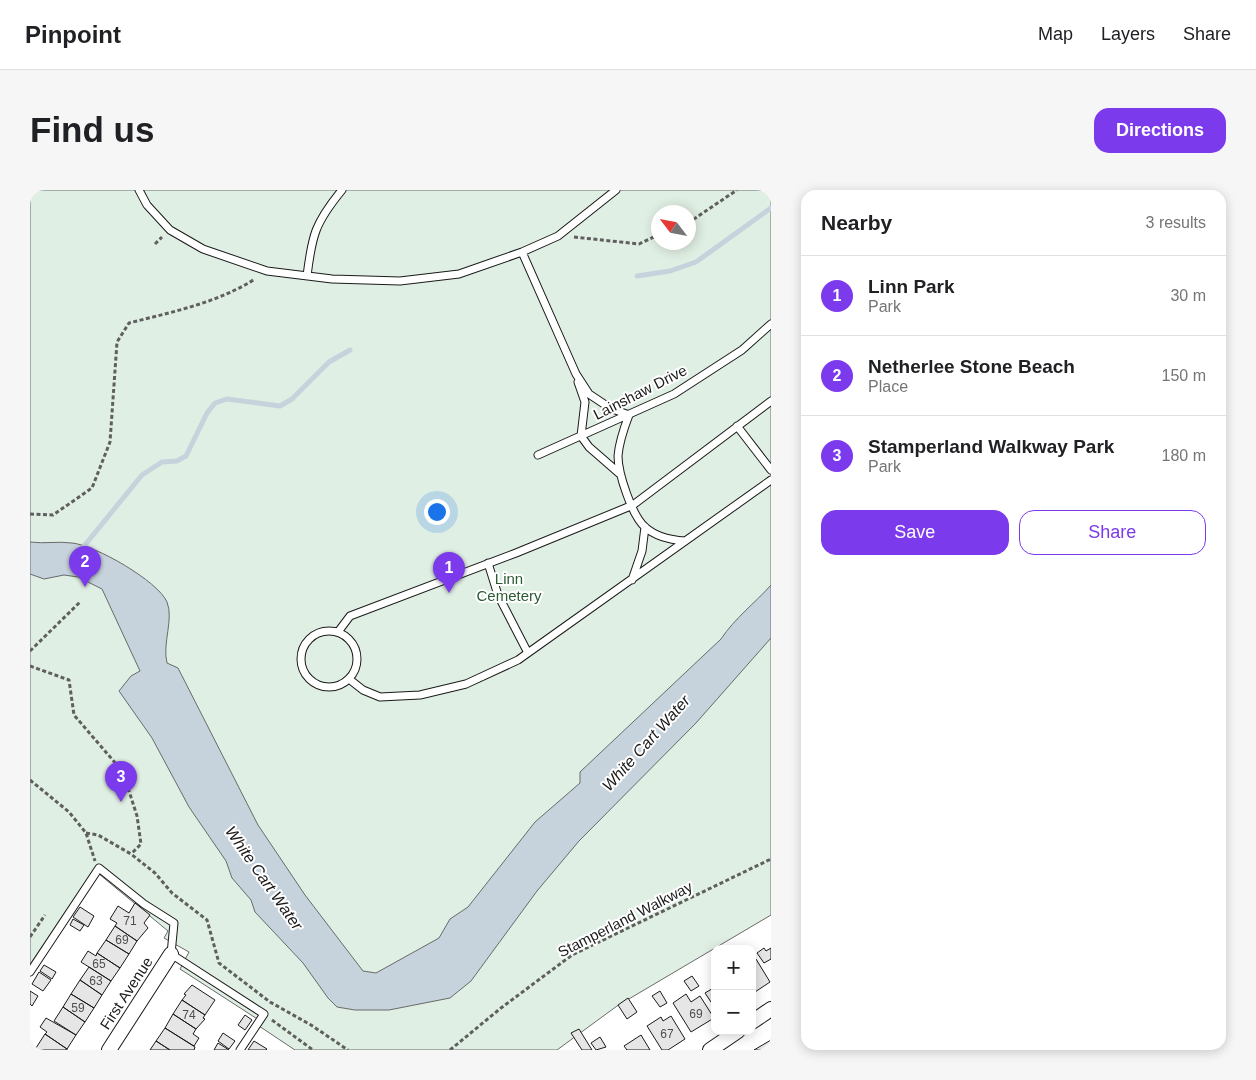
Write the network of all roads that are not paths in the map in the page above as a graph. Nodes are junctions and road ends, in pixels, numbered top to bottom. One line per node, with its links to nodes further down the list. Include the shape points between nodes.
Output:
1 (139, 190): 5 (lane, via 147,205 170,230 203,249 267,271)
2 (342, 190): 5 (lane, via 326,210 312,238)
3 (616, 190): 4 (lane, via 558,236)
4 (522, 252): 5 (lane, via 459,274 400,281); 7 (lane)
5 (307, 276)
6 (771, 324): 9 (lane, Lainshaw Drive, via 742,350 682,389)
7 (576, 374): 9 (lane, via 589,394 610,408); 11 (lane, via 585,402)
8 (771, 401): 10 (lane)
9 (630, 415): 11 (lane, Lainshaw Drive); 14 (lane, via 618,455)
10 (737, 426): 13 (lane); 16 (lane)
11 (581, 436): 12 (lane, Lainshaw Drive); 14 (lane)
12 (538, 455)
13 (771, 470)
14 (620, 474): 16 (lane)
15 (771, 480): 18 (lane)
16 (633, 505): 17 (lane); 19 (lane)
17 (645, 527): 18 (lane, via 668,540); 20 (lane, via 642,551)
18 (685, 542): 20 (lane)
19 (488, 563): 21 (lane, via 350,616); 22 (lane, via 498,596)
20 (632, 580): 22 (lane)
21 (338, 632): 23 (lane, via 353,644 357,653 358,662); 23 (lane, via 329,631 311,637 305,644 301,662 308,678 323,687 332,688)
22 (528, 653): 23 (lane, via 466,684 420,695 380,697 363,690)
23 (350, 679)
24 (171, 954): 25 (lane, via 174,924 99,868); 29 (street, First Avenue); 30 (lane, via 264,1014)
25 (30, 972)
26 (771, 1009): 27 (street)
27 (756, 1019)
28 (732, 1035): 31 (street)
29 (109, 1050)
30 (240, 1050)
31 (710, 1050)

